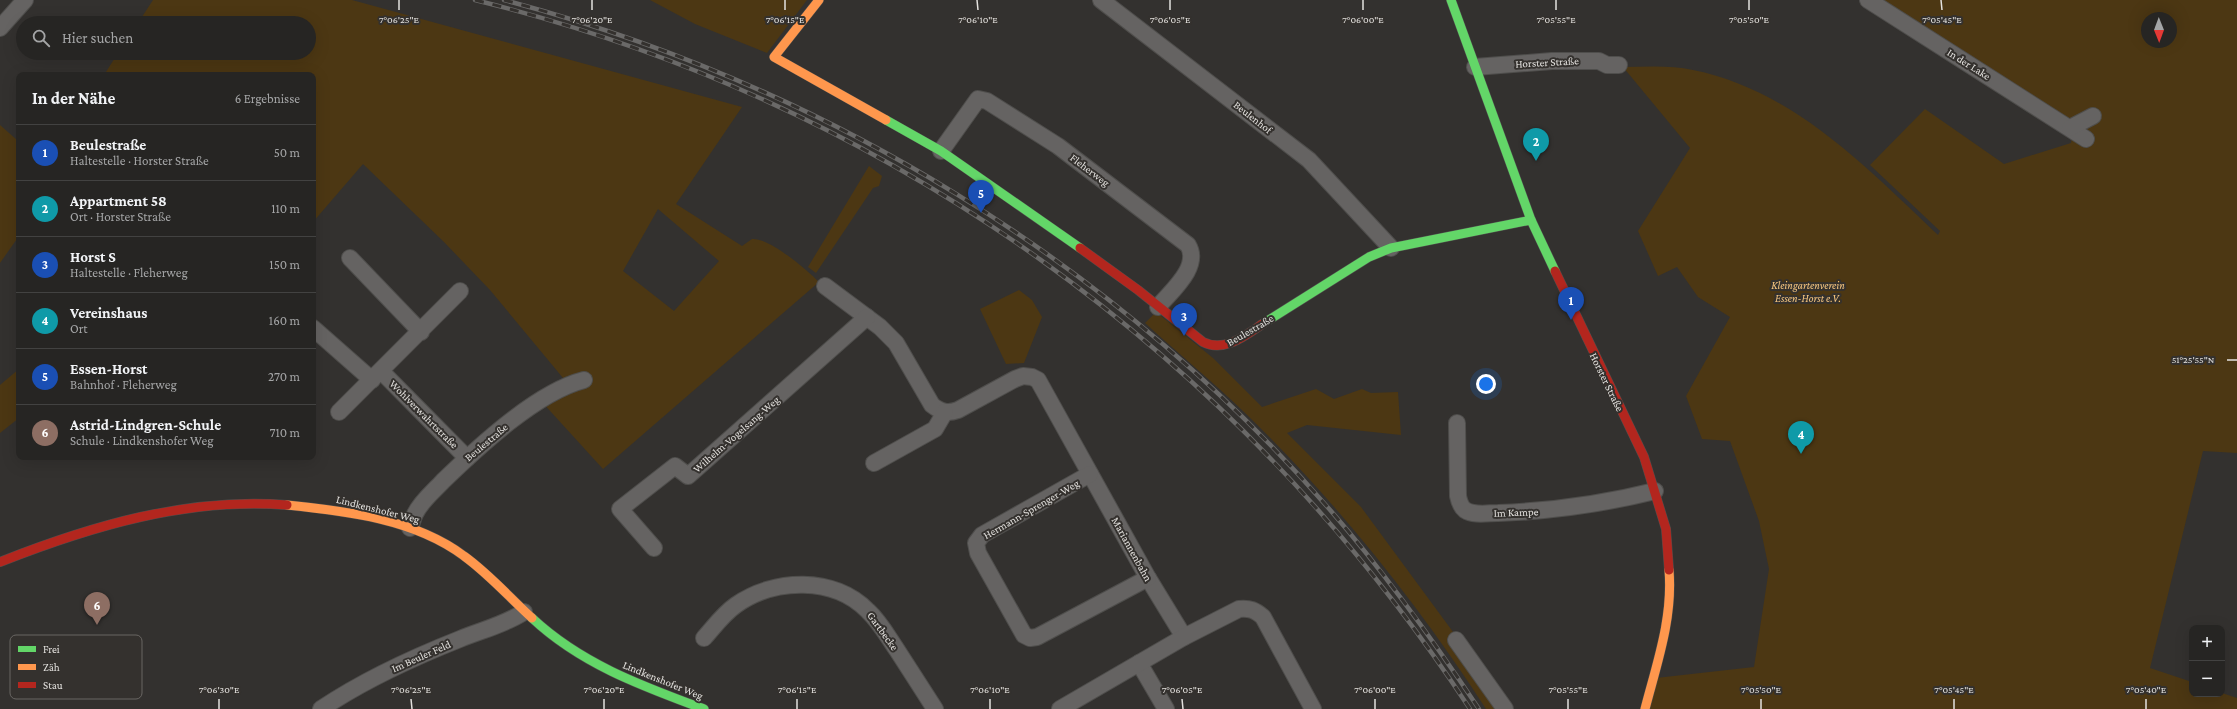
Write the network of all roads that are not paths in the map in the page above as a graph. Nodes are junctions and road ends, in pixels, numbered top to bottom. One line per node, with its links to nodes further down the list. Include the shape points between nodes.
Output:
1 (25, 0): 6 (street)
2 (819, 0): 12 (street, via 774,57)
3 (1101, 0): 14 (street, Beulenhof, via 1309,160)
4 (1451, 0): 8 (street, Horster Straße)
5 (1868, 0): 10 (street, In der Lake)
6 (0, 28)
7 (1619, 65): 8 (street, Horster Straße, via 1607,65 1599,61 1552,61)
8 (1475, 67): 13 (street, Horster Straße)
9 (2093, 116): 10 (street)
10 (2070, 128): 11 (street, In der Lake)
11 (2086, 139)
12 (941, 151): 18 (street, via 1050,226); 18 (street, Fleherweg, via 978,99 987,101 1058,146 1188,245 1192,257 1190,268)
13 (1531, 220): 14 (street, Beulestraße); 30 (street, Horster Straße, via 1644,457)
14 (1391, 248): 18 (street, Beulestraße, via 1368,257 1227,345 1211,346 1192,335)
15 (350, 258): 21 (street)
16 (826, 286): 19 (street)
17 (460, 291): 21 (street, Wohlverwahrtstraße)
18 (1158, 307)
19 (867, 317): 25 (street, via 896,343 932,405); 32 (street, Wilhelm-Vogelsang-Weg, via 688,476 675,466 620,509)
20 (316, 330): 22 (street, Wohlverwahrtstraße)
21 (421, 332): 22 (street, Wohlverwahrtstraße)
22 (376, 376): 24 (street, Wohlverwahrtstraße); 27 (street, Wohlverwahrtstraße)
23 (584, 380): 27 (street, Beulestraße, via 568,384 541,401)
24 (339, 412)
25 (945, 412): 28 (street, via 935,429); 29 (street, Mariannenbahn, via 958,410 1015,379 1032,377 1043,387)
26 (1457, 423): 30 (street, Im Kampe, via 1458,496 1462,507 1471,512 1530,512 1572,508)
27 (467, 458): 31 (street, Beulestraße, via 426,499 415,513)
28 (874, 463)
29 (1090, 474): 34 (street, Mariannenbahn); 34 (street, Hermann-Sprenger-Weg, via 982,535 976,543 978,553 1024,636 1037,637)
30 (1655, 491): 47 (street, Horster Straße, via 1666,529 1670,592 1665,635)
31 (410, 528): 33 (street, Lindkenshofer Weg, via 367,516 304,506 215,505 163,512 96,528 28,549); 35 (street, Lindkenshofer Weg, via 450,546 472,562)
32 (654, 548)
33 (0, 562)
34 (1148, 578): 36 (street, Mariannenbahn)
35 (524, 612): 40 (street, Im Beuler Feld, via 507,623 464,637 400,665); 41 (street, Lindkenshofer Weg, via 582,657 626,678)
36 (1184, 637): 39 (street); 45 (street, via 1239,609 1256,611 1263,617)
37 (704, 638): 42 (street, Gartbecke, via 724,615 751,596 801,584 831,588 856,601 878,621)
38 (1456, 640): 46 (street)
39 (1140, 663): 43 (street); 44 (street)
40 (321, 709)
41 (704, 709)
42 (935, 709)
43 (1060, 709)
44 (1166, 709)
45 (1313, 709)
46 (1505, 709)
47 (1645, 709)

